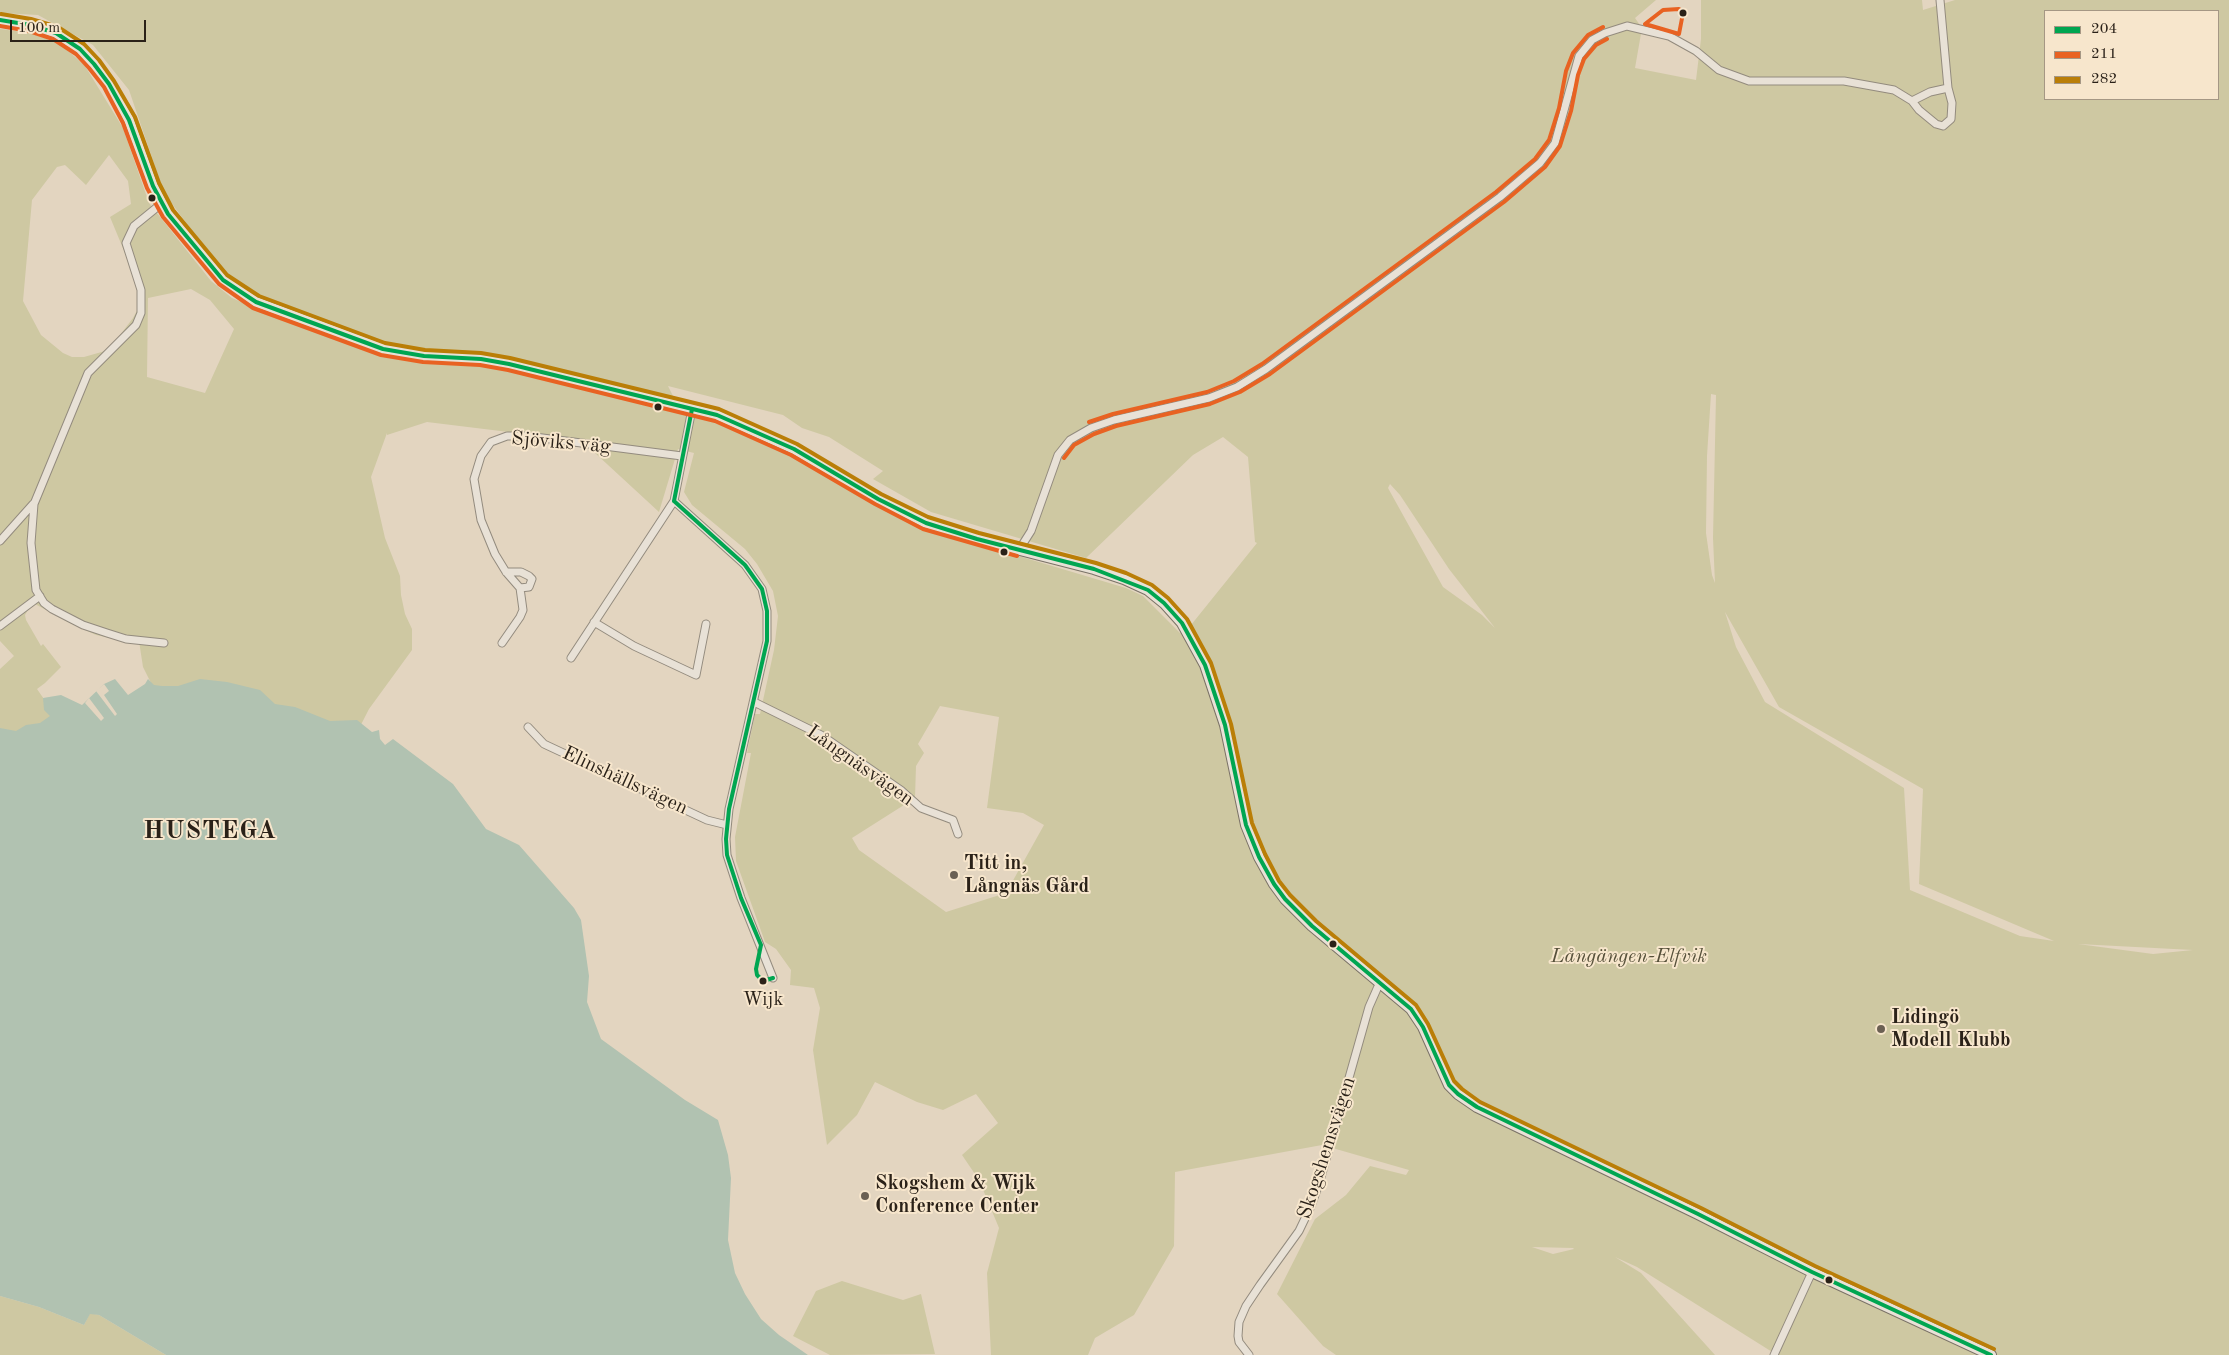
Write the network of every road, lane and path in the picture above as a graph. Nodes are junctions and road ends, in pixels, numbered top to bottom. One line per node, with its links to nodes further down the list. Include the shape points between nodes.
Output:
1 (1940, 0): 3 (street)
2 (0, 20): 5 (street, via 56,34 80,49 94,64 128,120)
3 (1948, 88): 4 (street); 4 (street, via 1952,103 1951,119 1944,126 1928,118)
4 (1912, 101): 11 (street, via 1894,90 1844,81 1749,82 1719,70 1696,51 1669,36 1627,26 1604,33 1592,40 1578,56 1555,143 1540,163 1500,197 1274,364 1237,387 1209,398 1114,420 1070,440 1058,454 1031,531)
5 (161, 204): 6 (street, via 223,280 256,302 277,311 383,349 509,364); 9 (street, via 134,226 126,243 142,290 141,314 136,325 88,373)
6 (692, 409): 7 (street); 11 (street, via 724,418 787,445 878,499 926,523)
7 (682, 456): 8 (street); 12 (street, Sjöviks väg, via 527,436 506,436 491,442 477,466 474,479 476,501 480,520)
8 (674, 501): 15 (street); 21 (street, via 745,565 762,589 767,611 767,641)
9 (34, 504): 10 (street); 14 (street, via 32,552 36,590)
10 (0, 541)
11 (1019, 550): 26 (street, via 1136,583 1164,603 1182,623 1197,648 1218,701 1230,743 1246,826 1266,870 1298,912)
12 (506, 572): 13 (street, Sjöviks väg); 13 (street, via 521,572 532,579 529,587)
13 (520, 588): 19 (street, via 523,610)
14 (40, 596): 17 (street); 18 (street, via 52,609 83,625 126,638)
15 (594, 622): 16 (street, via 634,646 696,675); 20 (street)
16 (706, 624)
17 (0, 626)
18 (164, 643)
19 (502, 643)
20 (571, 658)
21 (754, 702): 23 (street); 24 (street, Långnäsvägen, via 821,734 921,808 953,820)
22 (528, 728): 23 (street, Elinshällsvägen, via 544,744 707,820)
23 (727, 826): 25 (street, via 727,855)
24 (958, 834)
25 (773, 978)
26 (1380, 982): 27 (street, via 1418,1018 1449,1084 1467,1101); 28 (street, Skogshemsvägen, via 1369,1007 1311,1206 1299,1231 1246,1306 1239,1322 1239,1342)
27 (1812, 1272): 29 (street); 30 (street)
28 (1249, 1355)
29 (1774, 1355)
30 (1991, 1355)

